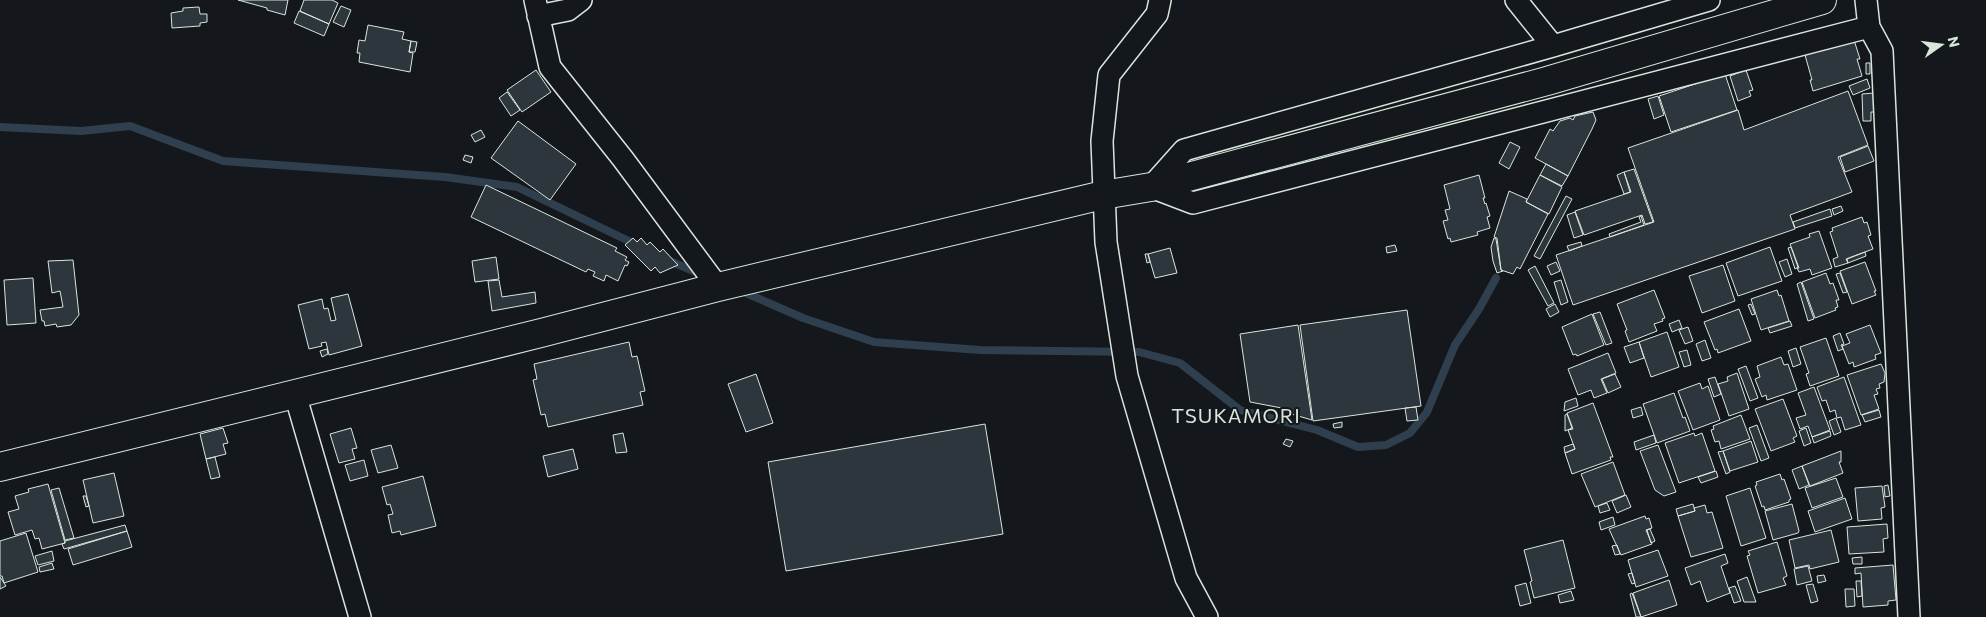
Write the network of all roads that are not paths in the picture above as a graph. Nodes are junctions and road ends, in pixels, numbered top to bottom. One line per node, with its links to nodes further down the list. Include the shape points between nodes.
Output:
1 (580, 0): 7 (street, via 568,10)
2 (1160, 0): 11 (street, via 1157,14 1109,76 1102,141)
3 (1516, 0): 9 (street)
4 (1709, 0): 9 (street)
5 (1822, 0): 10 (street, via 1547,81)
6 (1866, 0): 8 (street)
7 (536, 8): 12 (street, via 550,67)
8 (1869, 27): 10 (street, via 1193,203); 17 (street, via 1882,51)
9 (1553, 46): 10 (street, via 1184,150)
10 (1151, 187): 11 (street)
11 (1103, 195): 12 (street); 16 (street, via 1106,242 1127,376 1186,578)
12 (718, 287): 13 (street)
13 (295, 394): 14 (street); 15 (street)
14 (0, 467)
15 (360, 617)
16 (1207, 617)
17 (1909, 617)

